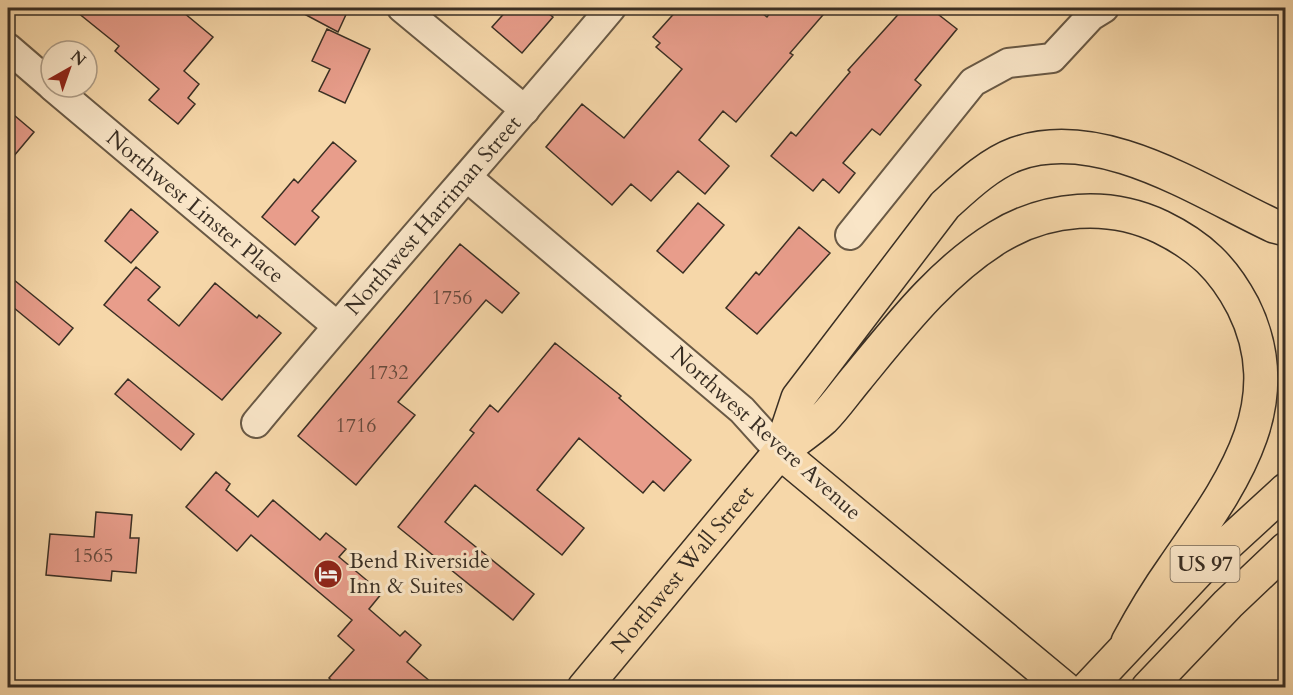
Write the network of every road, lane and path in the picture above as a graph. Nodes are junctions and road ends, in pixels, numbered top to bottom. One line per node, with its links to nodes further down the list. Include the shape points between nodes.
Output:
1 (402, 8): 7 (street)
2 (611, 8): 7 (street, Northwest Harriman Street)
3 (1104, 8): 10 (street, via 1091,16 1052,58 1008,63 973,82)
4 (8, 48): 5 (street, Northwest Linster Place)
5 (39, 75)
6 (67, 99): 11 (street, Northwest Linster Place)
7 (525, 110): 8 (street, Northwest Harriman Street)
8 (468, 178): 11 (street, Northwest Harriman Street); 13 (street, Northwest Revere Avenue, via 742,410)
9 (1286, 229): 13 (main road, via 1110,151 1062,147 1016,154 973,179 945,205 798,399)
10 (850, 235)
11 (337, 326): 12 (street, Northwest Harriman Street)
12 (256, 423)
13 (780, 452): 16 (main road, via 822,420 915,308 999,237 1048,215 1095,210 1140,217 1178,235 1214,261 1252,323 1261,378 1259,408 1247,452 1234,479); 18 (main road, Northwest Wall Street); 19 (main road, Northwest Revere Avenue)
14 (1286, 490): 16 (main road, US 97, via 1219,550)
15 (1286, 549): 17 (main road, US 97)
16 (1125, 645): 20 (main road, US 97)
17 (1152, 683)
18 (584, 687)
19 (1064, 687)
20 (1088, 687)

